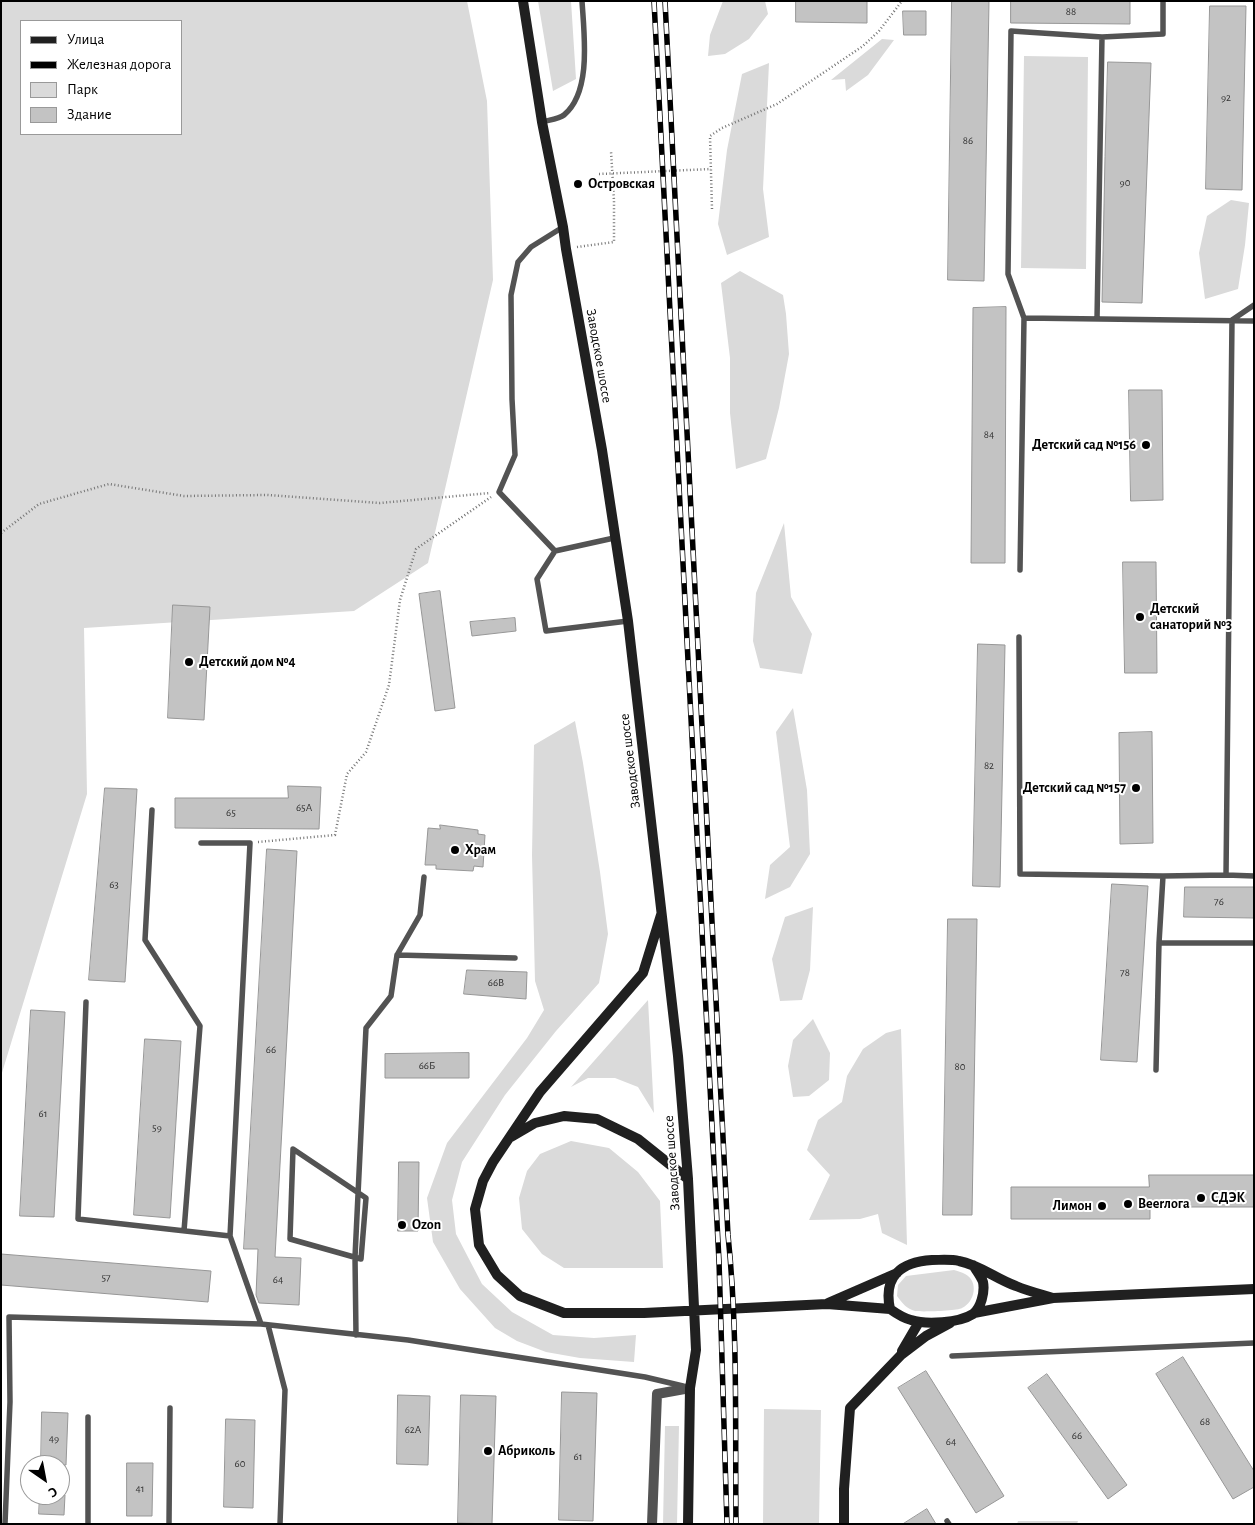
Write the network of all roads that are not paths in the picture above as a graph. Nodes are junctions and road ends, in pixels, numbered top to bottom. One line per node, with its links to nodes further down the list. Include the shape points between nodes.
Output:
1 (523, 1): 5 (street, Заводское шоссе)
2 (582, 1): 5 (lane, via 585,66 576,100 563,116)
3 (1163, 1): 4 (lane, via 1163,34)
4 (1102, 37): 8 (lane, via 1011,31 1008,274); 9 (lane)
5 (542, 122): 6 (street, Заводское шоссе)
6 (563, 227): 12 (street, Заводское шоссе); 13 (lane, via 531,247 518,262 511,295 515,455 499,492)
7 (1254, 305): 10 (lane)
8 (1024, 318): 9 (lane); 14 (lane)
9 (1097, 318): 10 (lane)
10 (1232, 320): 11 (lane); 19 (lane)
11 (1254, 321)
12 (614, 538): 13 (lane); 15 (street, Заводское шоссе)
13 (555, 551): 15 (lane, via 537,580 546,631)
14 (1020, 570)
15 (628, 621): 23 (street, Заводское шоссе)
16 (1019, 638): 20 (lane, via 1020,874)
17 (152, 810): 32 (lane, via 144,940 200,1026)
18 (202, 843): 33 (lane, via 250,843)
19 (1226, 875): 20 (lane); 21 (lane)
20 (1163, 876): 24 (lane)
21 (1254, 876)
22 (424, 877): 26 (lane, via 420,915)
23 (662, 912): 30 (street, via 643,972 540,1092); 31 (street, Заводское шоссе)
24 (1159, 943): 25 (lane); 29 (lane)
25 (1254, 943)
26 (397, 955): 27 (lane); 34 (lane, via 391,996 366,1028)
27 (515, 958)
28 (86, 1002): 32 (lane, via 78,1219)
29 (1156, 1070)
30 (508, 1138): 31 (street, via 535,1123 564,1116 597,1119 638,1138); 39 (street, via 492,1162 474,1209 480,1245 497,1275 520,1296 564,1313 644,1313)
31 (688, 1179): 49 (street, Заводское шоссе, via 696,1350)
32 (184, 1231): 33 (lane)
33 (230, 1236): 44 (lane)
34 (356, 1257): 34 (lane, via 290,1239 293,1149 366,1198 361,1259); 45 (lane)
35 (973, 1265): 36 (street, via 958,1260 920,1261); 38 (street, via 1015,1286); 41 (street, via 983,1281 983,1298)
36 (897, 1272): 39 (street); 40 (street, via 890,1284)
37 (1254, 1289): 38 (street)
38 (1053, 1298): 41 (street)
39 (828, 1304): 40 (street)
40 (890, 1309): 43 (street)
41 (974, 1313): 42 (street)
42 (955, 1320): 43 (street); 47 (street)
43 (919, 1322): 47 (street)
44 (264, 1325): 45 (lane); 52 (lane, via 9,1317 10,1402); 55 (lane, via 285,1390)
45 (356, 1334): 49 (lane, via 646,1377)
46 (1254, 1344): 48 (lane)
47 (901, 1354): 58 (street, via 850,1408)
48 (952, 1356)
49 (690, 1388): 56 (street, via 657,1394); 57 (street, Заводское шоссе)
50 (170, 1408): 54 (lane)
51 (88, 1417): 53 (lane)
52 (5, 1524)
53 (88, 1524)
54 (169, 1524)
55 (280, 1524)
56 (652, 1524)
57 (688, 1524)
58 (844, 1524)

